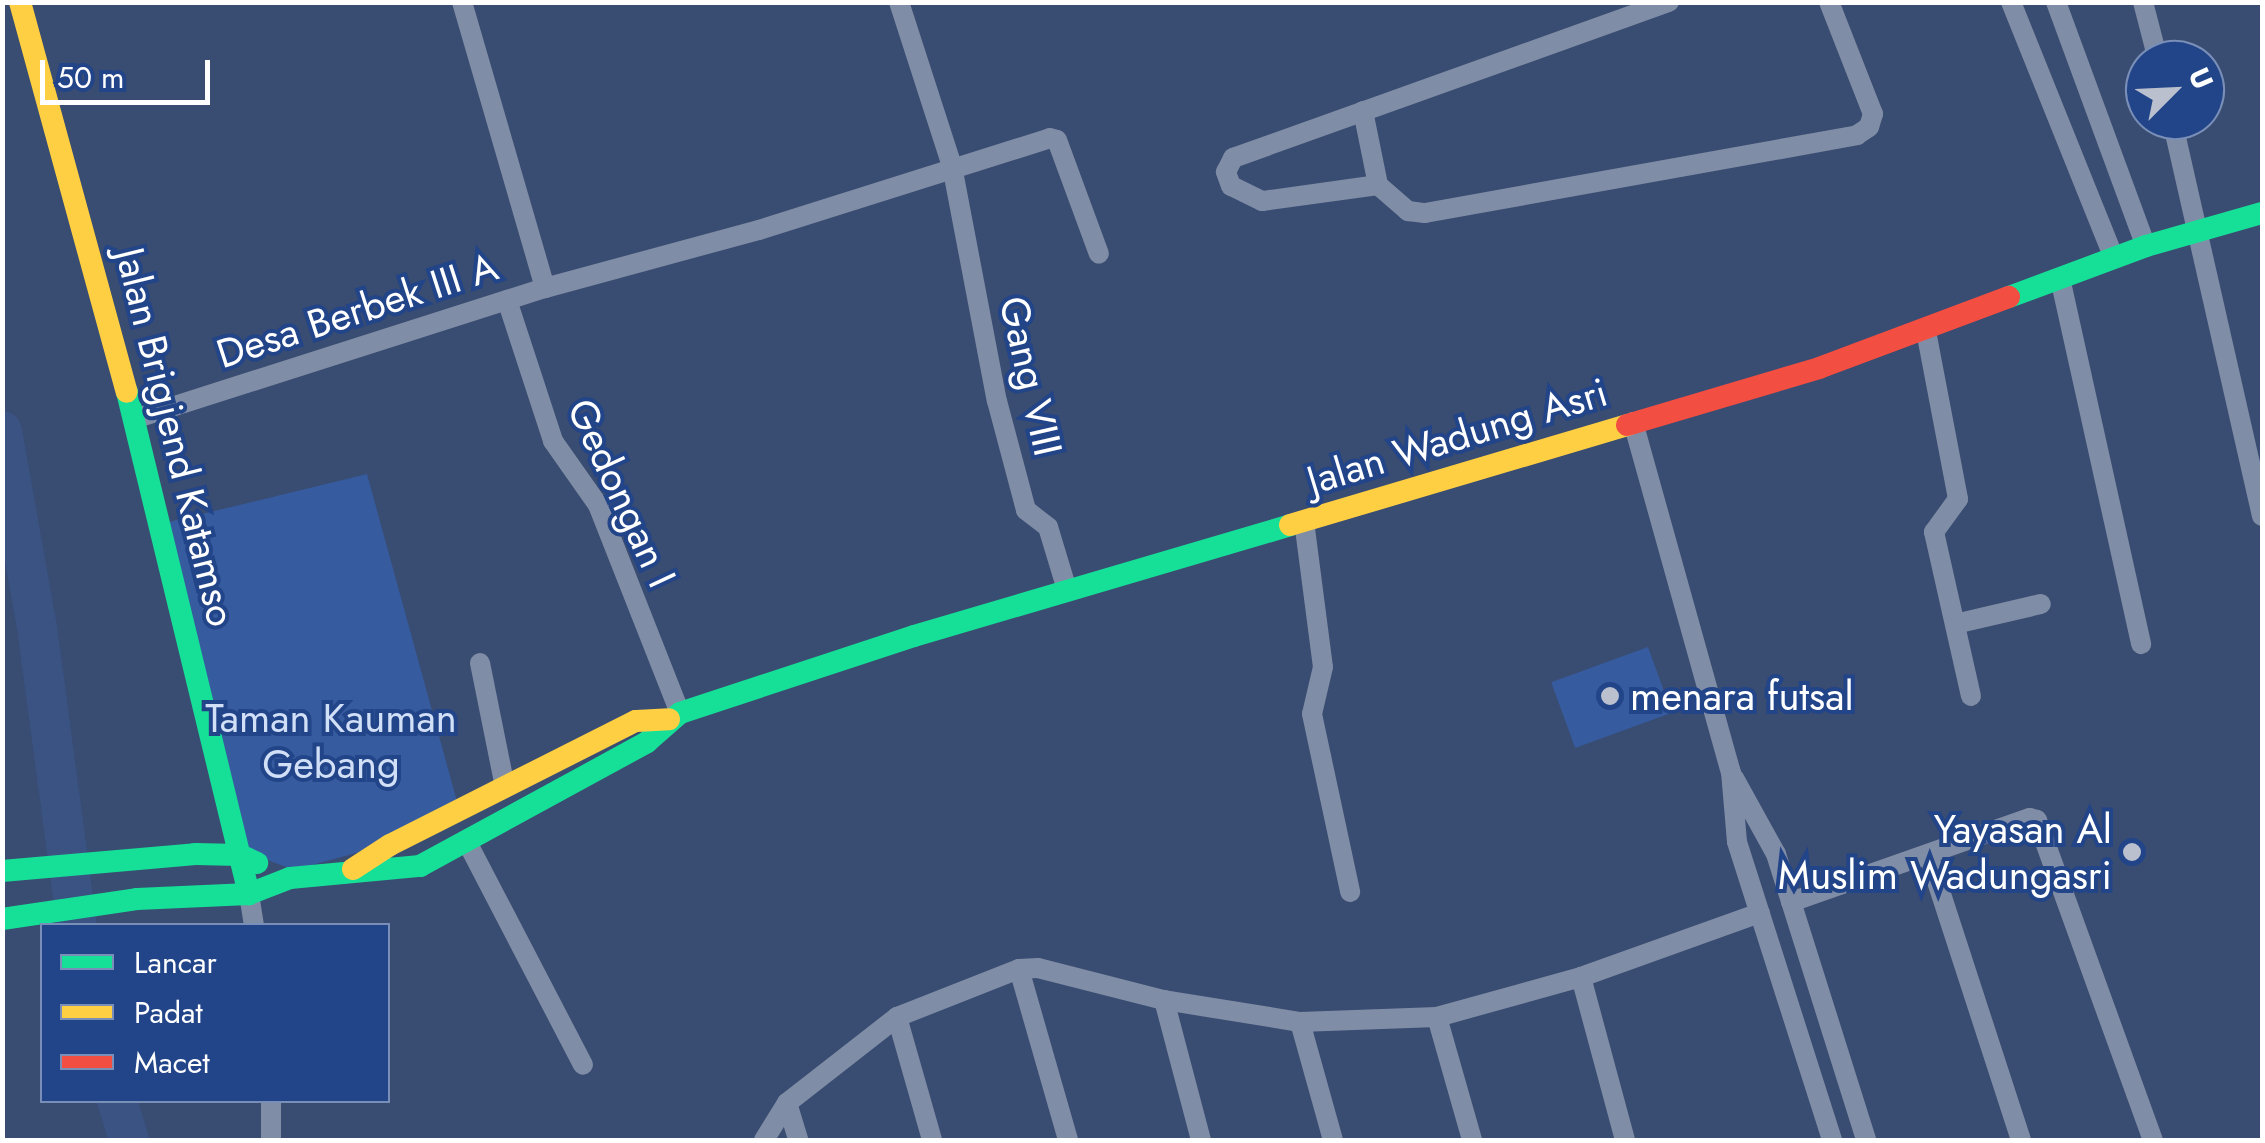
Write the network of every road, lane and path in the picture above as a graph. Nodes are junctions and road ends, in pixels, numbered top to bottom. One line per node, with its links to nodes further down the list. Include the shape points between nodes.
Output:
1 (20, 2): 23 (main road, Jalan Brigjend Katamso)
2 (462, 2): 20 (street)
3 (899, 2): 12 (street, Gang VIII)
4 (1669, 2): 10 (street)
5 (1829, 2): 13 (street, via 1873,114 1857,135 1424,213 1408,211)
6 (2011, 2): 18 (street)
7 (2056, 2): 16 (street)
8 (2144, 2): 9 (street)
9 (2153, 40)
10 (1363, 111): 13 (street); 13 (street, via 1233,158 1226,172 1231,186 1262,202)
11 (2177, 140): 15 (street)
12 (952, 166): 17 (street, Desa Berbek III A, via 1057,140); 20 (street, Desa Berbek III A, via 760,230); 27 (street, Gang VIII, via 997,401 1026,510 1048,527)
13 (1378, 185)
14 (2262, 213): 15 (main road, Jalan Wadung Asri)
15 (2199, 230): 16 (main road, Jalan Wadung Asri); 25 (street)
16 (2146, 246): 18 (main road, Jalan Wadung Asri)
17 (1099, 254)
18 (2114, 258): 19 (main road, Jalan Wadung Asri)
19 (2060, 278): 22 (main road, Jalan Wadung Asri); 30 (street)
20 (544, 288): 21 (street, Desa Berbek III A)
21 (507, 300): 23 (street, Desa Berbek III A); 33 (street, Gedongan I, via 553,441 598,505)
22 (1926, 331): 24 (main road, Jalan Wadung Asri); 29 (street, via 1958,499 1934,532)
23 (139, 417): 37 (main road, Jalan Brigjend Katamso)
24 (1632, 422): 26 (main road, Jalan Wadung Asri); 34 (street)
25 (2262, 516)
26 (1304, 522): 27 (main road, Jalan Wadung Asri); 42 (street, via 1323,667 1312,714)
27 (1067, 590): 33 (main road, Jalan Wadung Asri)
28 (2041, 604): 29 (street)
29 (1955, 624): 32 (street)
30 (2140, 644)
31 (480, 663): 35 (street)
32 (1971, 696)
33 (674, 716): 35 (main road, Jalan Wadung Asri, via 636,721); 36 (main road, Jalan Wadung Asri, via 647,742)
34 (1731, 772): 44 (street, via 1776,854); 45 (street, via 1738,842)
35 (505, 787): 39 (main road, Jalan Wadung Asri)
36 (467, 842): 39 (main road, Jalan Wadung Asri, via 402,871); 54 (street)
37 (240, 854): 40 (main road, via 134,856); 41 (main road); 43 (main road, Jalan Brigjend Katamso)
38 (1929, 856): 44 (street); 68 (street); 69 (street, via 2030,818 2039,821)
39 (353, 869): 41 (main road, Jalan Wadung Asri)
40 (2, 871)
41 (290, 878): 43 (main road, Jalan Wadung Asri)
42 (1350, 892)
43 (248, 894): 46 (main road, Jalan Wadung Asri, via 137,899); 47 (street)
44 (1791, 902): 67 (street)
45 (1760, 914): 49 (street); 66 (street)
46 (2, 919)
47 (253, 923)
48 (1019, 969): 50 (street); 51 (street); 61 (street)
49 (1581, 977): 52 (street); 65 (street)
50 (1164, 1000): 53 (street); 62 (street)
51 (897, 1017): 56 (street); 60 (street)
52 (1437, 1017): 53 (street); 64 (street)
53 (1300, 1022): 63 (street)
54 (583, 1065)
55 (271, 1103): 57 (street)
56 (787, 1103): 58 (street); 59 (street)
57 (271, 1140)
58 (764, 1140)
59 (798, 1140)
60 (932, 1140)
61 (1068, 1140)
62 (1201, 1140)
63 (1334, 1140)
64 (1472, 1140)
65 (1625, 1140)
66 (1832, 1140)
67 (1866, 1140)
68 (2021, 1140)
69 (2153, 1140)

